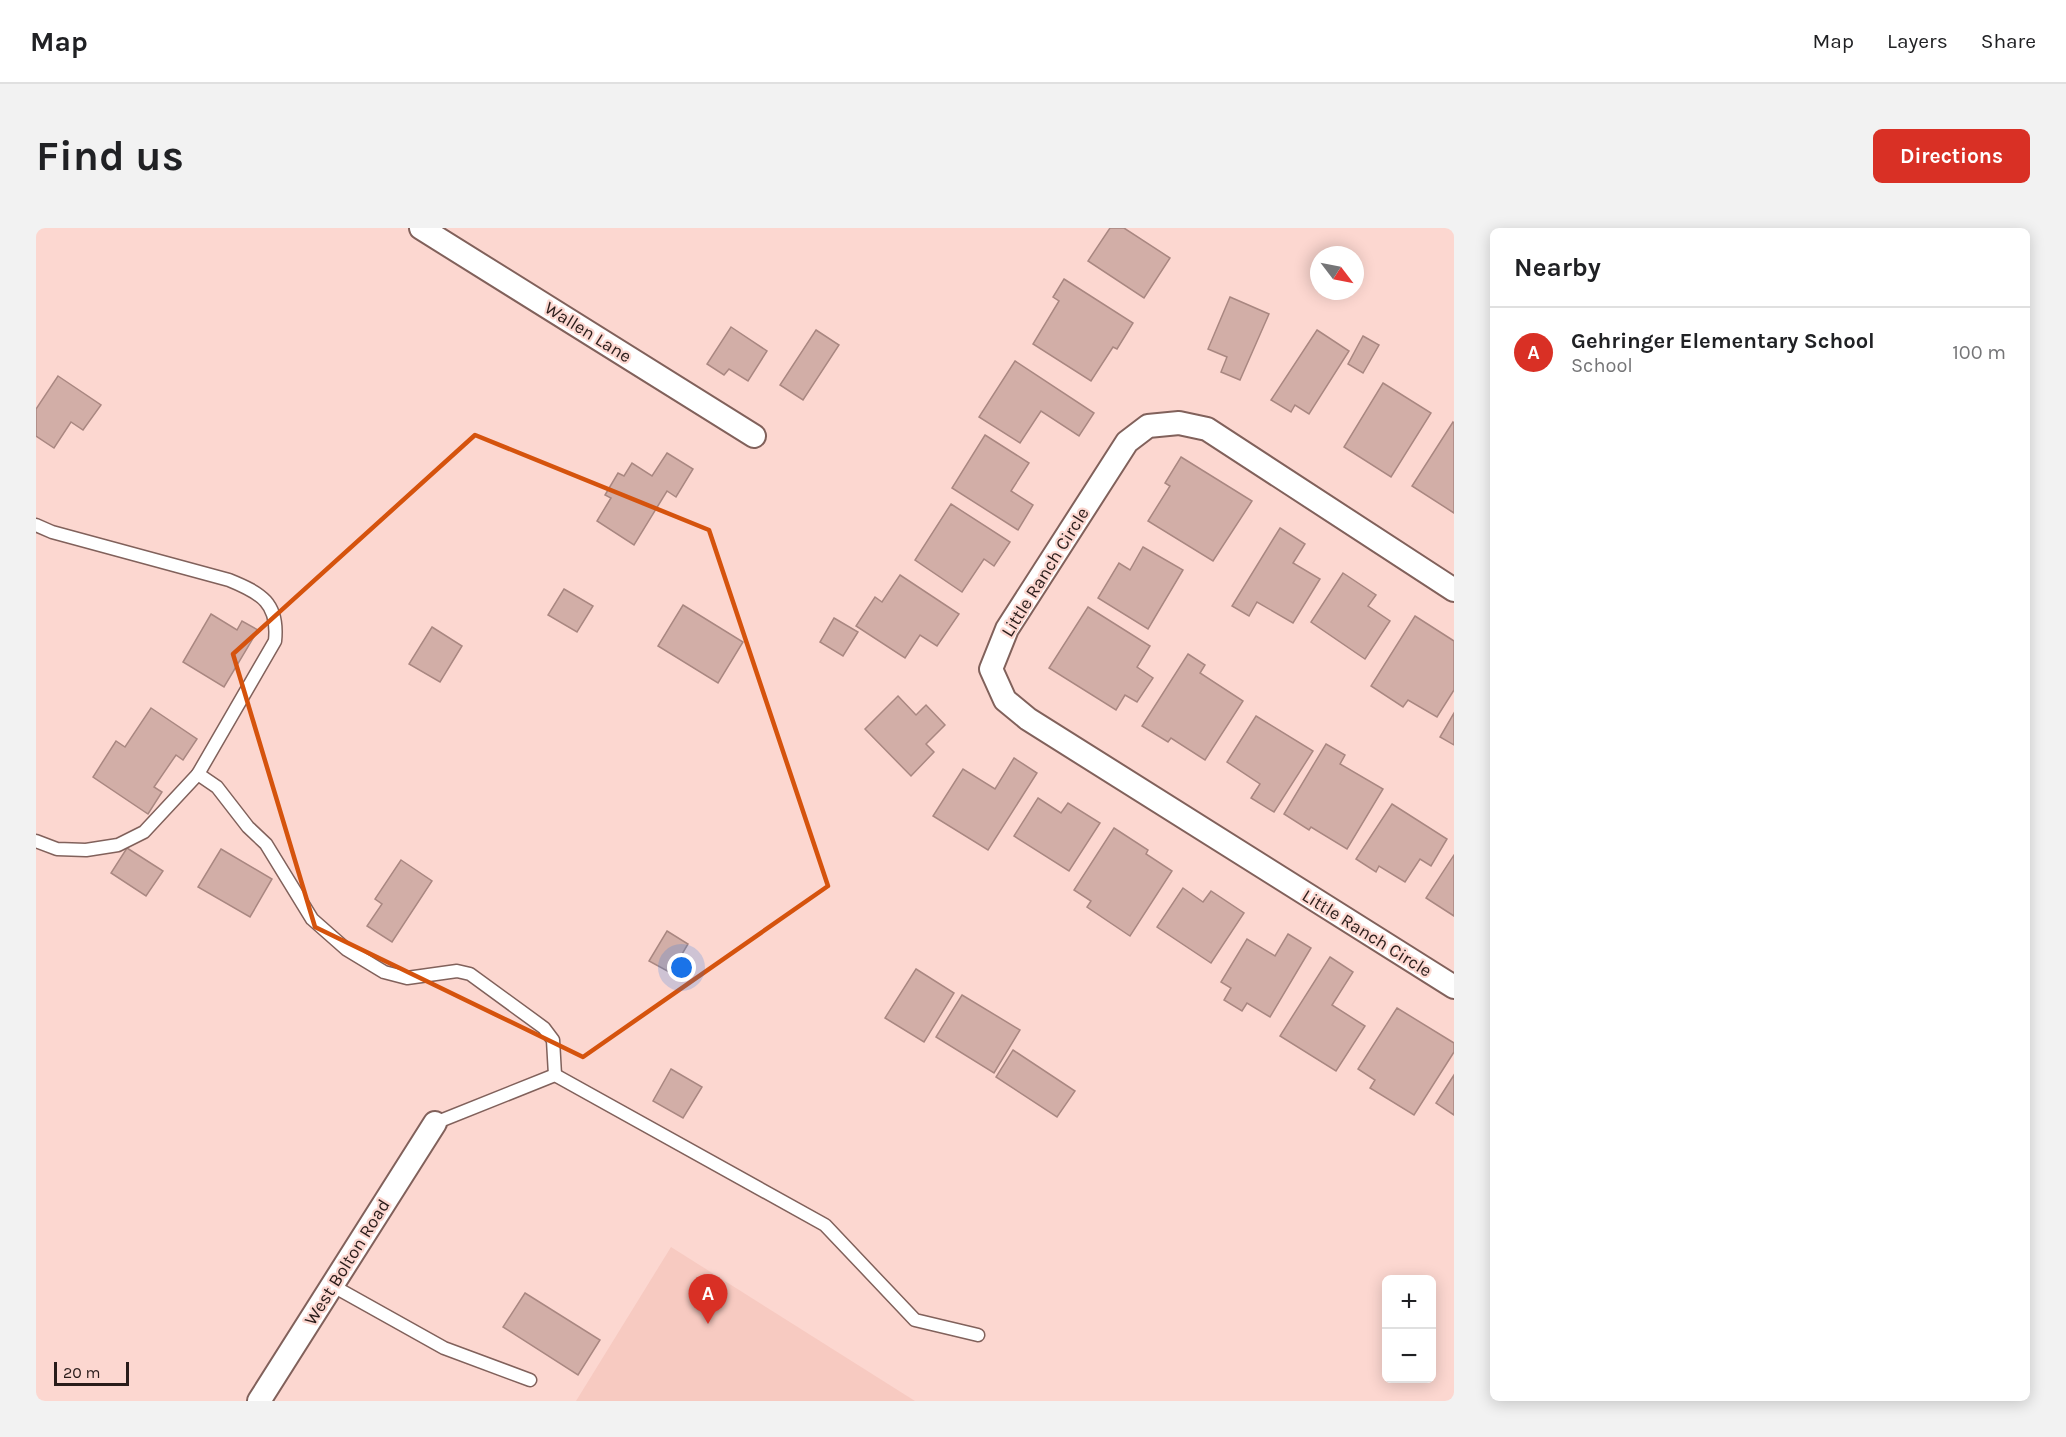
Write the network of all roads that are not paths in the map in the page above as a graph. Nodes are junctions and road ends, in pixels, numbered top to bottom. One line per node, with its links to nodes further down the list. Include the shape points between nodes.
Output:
1 (421, 228): 2 (street, Wallen Lane)
2 (754, 436)
3 (36, 525): 5 (lane, via 229,580 249,588 274,613 275,641)
4 (1454, 590): 7 (street, Little Ranch Circle, via 1208,429 1179,423 1148,426 1127,442 1090,499 1007,629 991,669 1005,699 1028,719)
5 (198, 774): 6 (lane, via 144,832 118,845 57,849); 8 (lane, via 217,787 273,853 312,920 346,949 384,972 407,978 457,971 470,974 544,1028 553,1040)
6 (36, 841)
7 (1454, 987)
8 (555, 1075): 9 (lane); 11 (lane, via 825,1225 915,1320)
9 (435, 1123): 10 (street, West Bolton Road)
10 (333, 1286): 12 (lane, via 444,1348); 13 (street, West Bolton Road)
11 (978, 1335)
12 (530, 1380)
13 (260, 1401)

